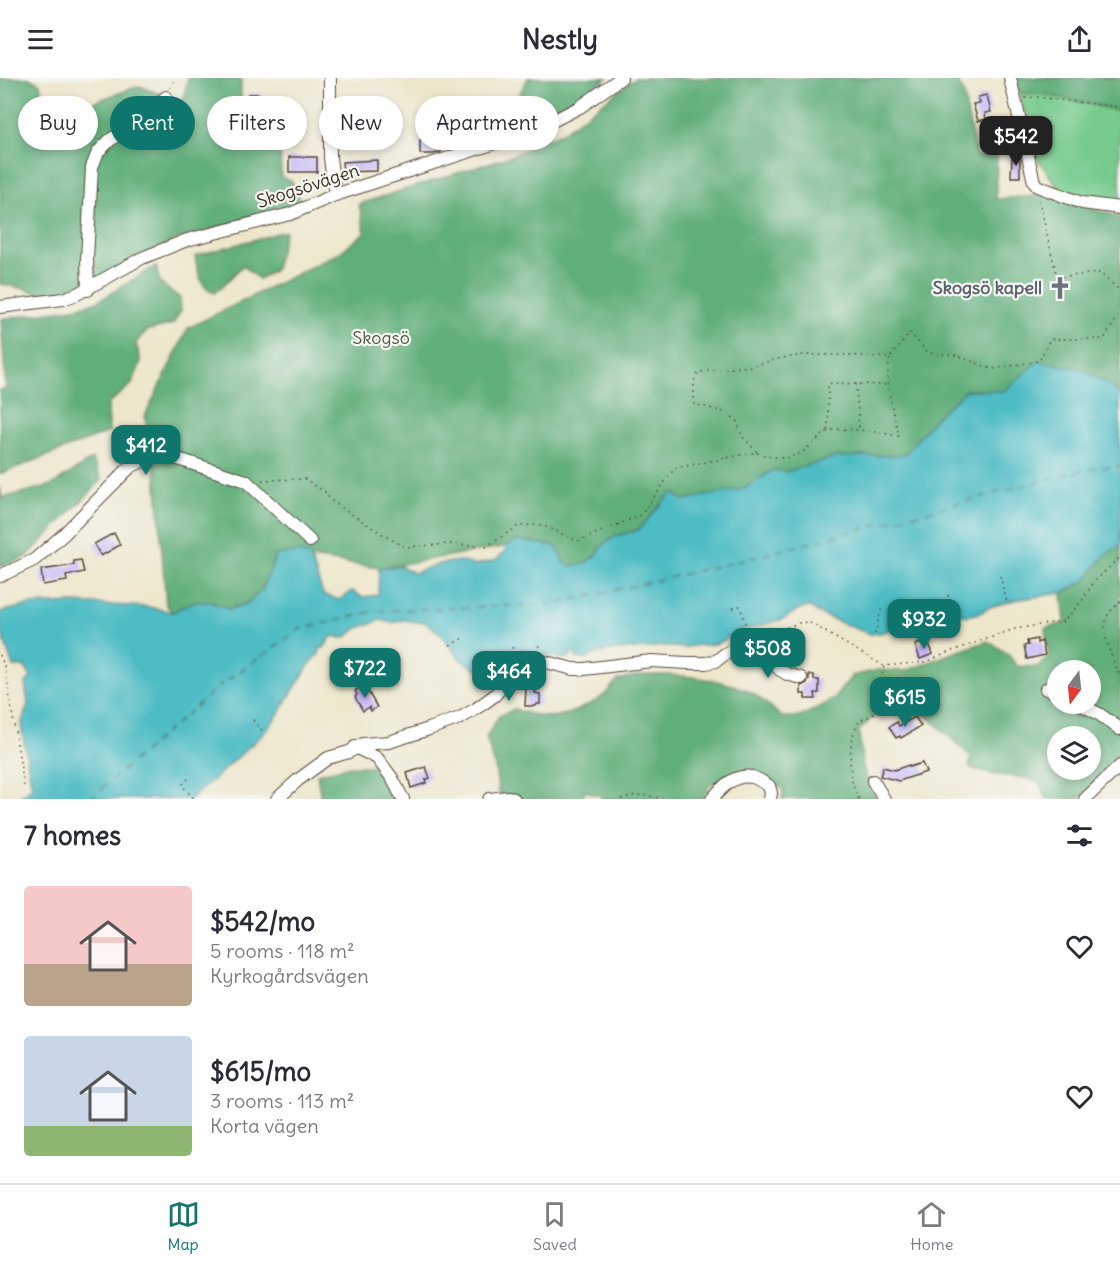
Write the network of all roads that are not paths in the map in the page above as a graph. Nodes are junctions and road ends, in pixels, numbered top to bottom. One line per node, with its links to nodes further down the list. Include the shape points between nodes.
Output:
1 (330, 78): 5 (street, via 330,158)
2 (621, 78): 5 (street, Skogsövägen, via 580,107 535,130)
3 (1010, 78): 6 (street, via 1036,184 1082,203)
4 (110, 140): 7 (street, via 98,152 92,167)
5 (335, 195): 7 (street, Skogsövägen, via 290,214 163,249)
6 (1120, 208)
7 (88, 290): 8 (street, Skogsövägen, via 63,299)
8 (0, 307)
9 (310, 541): 10 (street, via 246,481 155,455 130,467 34,560)
10 (0, 576)
11 (801, 678): 14 (street, via 780,670 762,651 751,647 739,648 706,663 651,661 573,669 546,662 532,663 515,671 487,702 460,718 388,742)
12 (1096, 714): 13 (street)
13 (1120, 729)
14 (355, 747): 17 (street, via 328,759); 18 (street, via 377,759)
15 (1120, 766): 24 (street)
16 (873, 781): 23 (street)
17 (277, 799)
18 (403, 799)
19 (489, 799): 20 (street)
20 (514, 799)
21 (711, 799): 22 (street, via 736,777 753,777 769,786)
22 (770, 799)
23 (884, 799)
24 (1085, 799)

